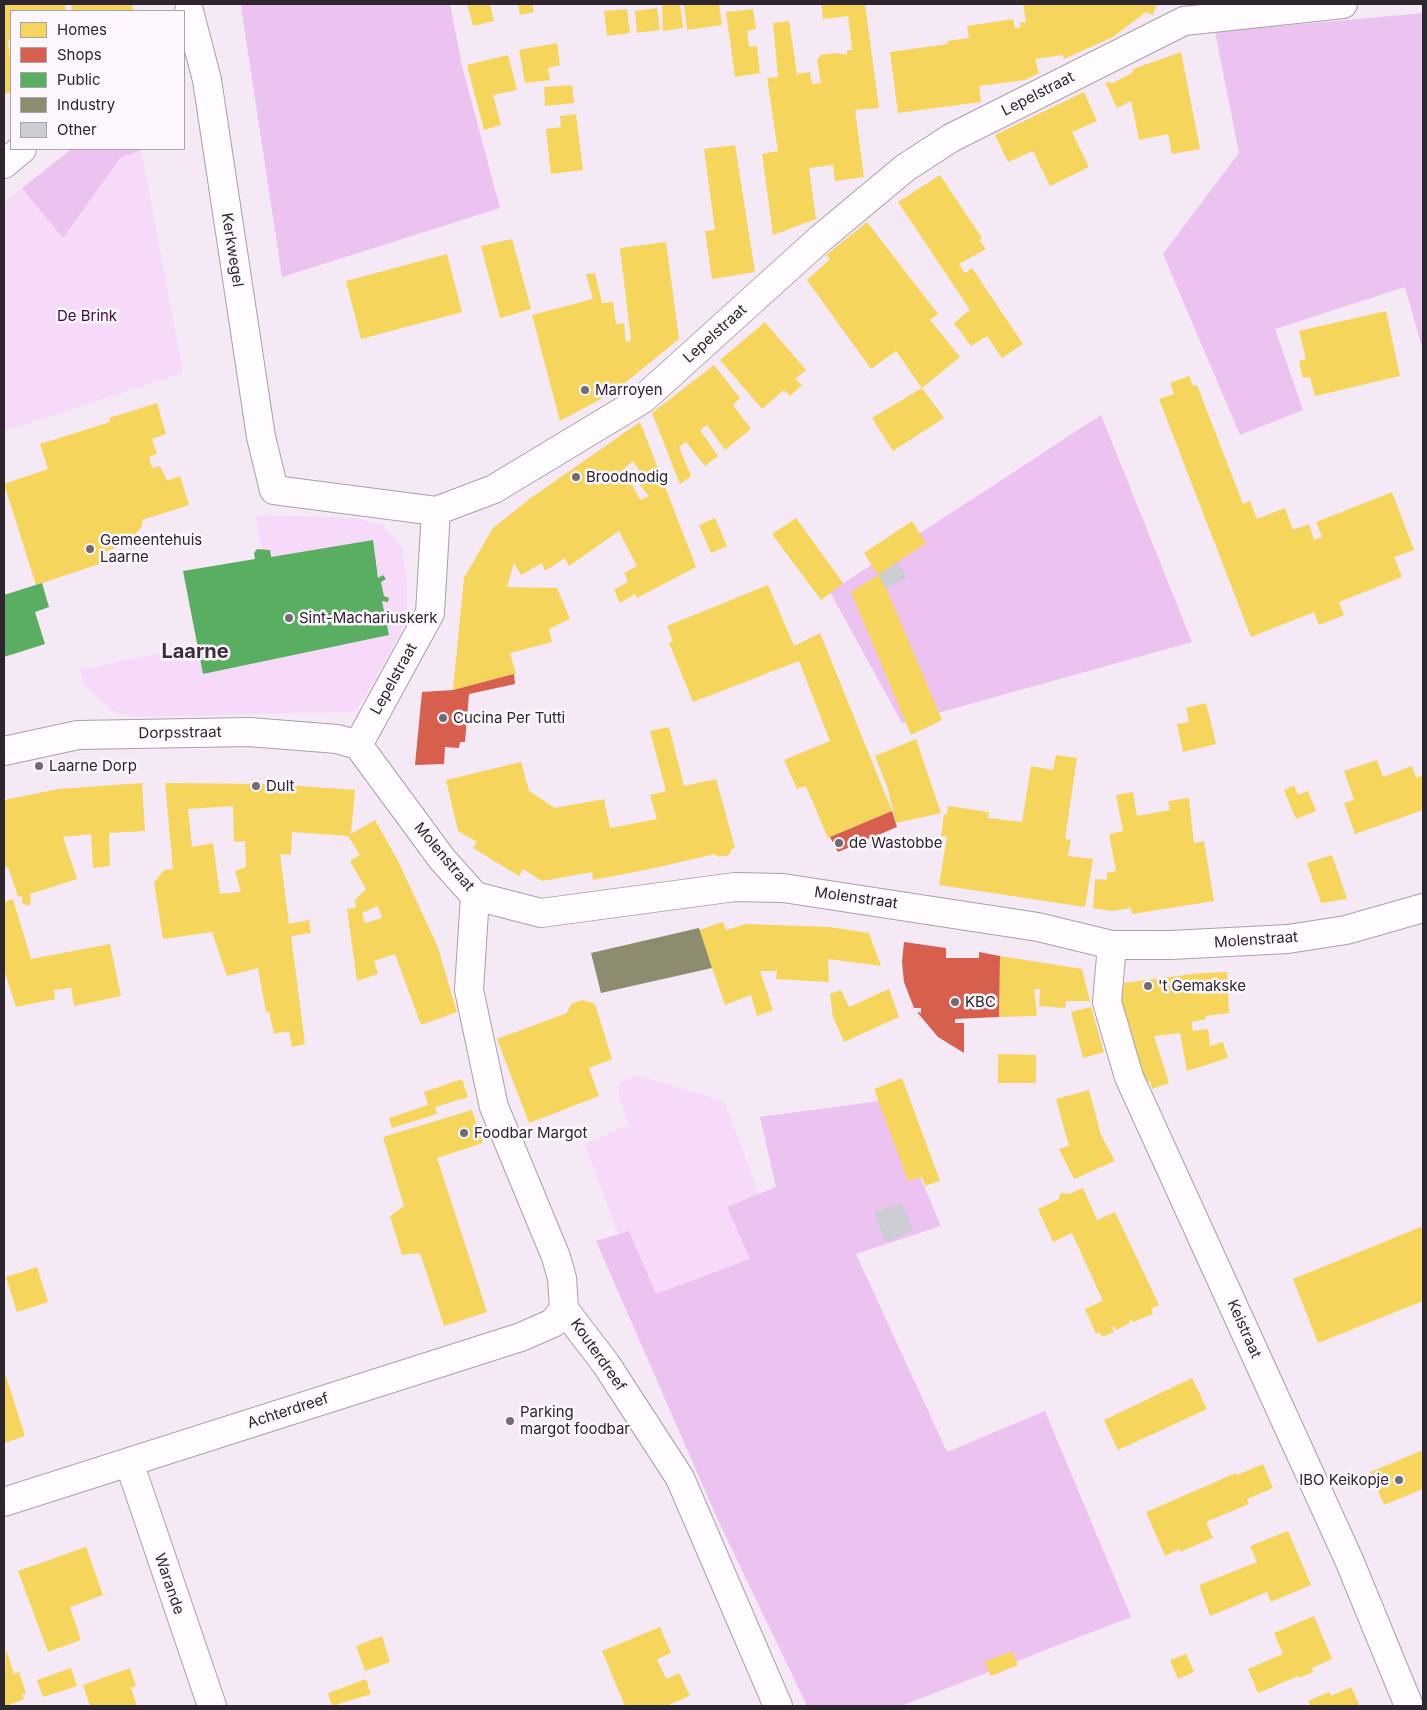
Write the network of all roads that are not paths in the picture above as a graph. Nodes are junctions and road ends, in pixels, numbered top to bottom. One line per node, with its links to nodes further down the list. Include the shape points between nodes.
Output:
1 (1343, 4): 3 (street)
2 (189, 10): 6 (street, Kerkwegel, via 207,80 261,437 274,490)
3 (1187, 12): 6 (street, Lepelstraat, via 951,138 905,168 821,238 643,398 494,489)
4 (21, 150): 5 (street)
5 (4, 164)
6 (436, 511): 7 (street, Lepelstraat, via 430,613)
7 (358, 745): 8 (street, Dorpsstraat, via 337,739 249,732 78,735); 9 (street, Molenstraat, via 442,859)
8 (4, 751)
9 (476, 896): 11 (street, Molenstraat, via 541,913 735,887 783,888 1038,927); 12 (street, Kouterdreef, via 469,990 494,1107 556,1257 562,1278)
10 (1423, 908): 11 (street, Molenstraat, via 1346,930 1288,939 1171,945)
11 (1112, 944): 17 (street, Keistraat, via 1107,1002 1129,1077 1349,1560)
12 (564, 1309): 13 (street, Achterdreef, via 553,1323 521,1337); 16 (street, Kouterdreef, via 606,1364 680,1478)
13 (129, 1462): 14 (street, Achterdreef); 15 (street, Warande)
14 (4, 1502)
15 (212, 1706)
16 (778, 1706)
17 (1409, 1706)

